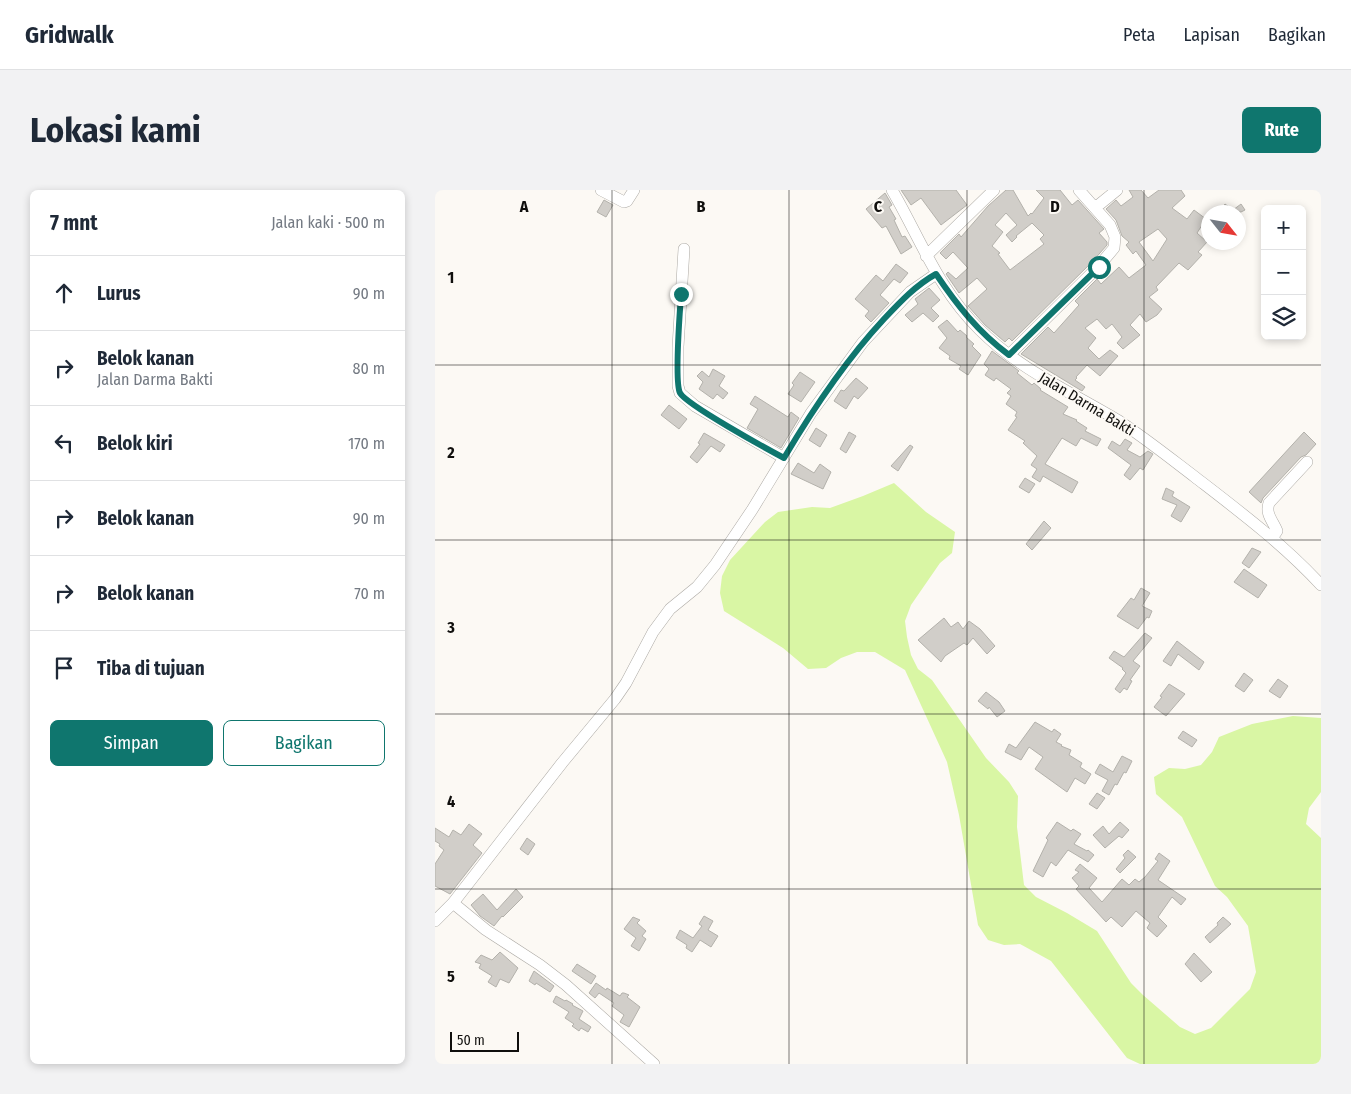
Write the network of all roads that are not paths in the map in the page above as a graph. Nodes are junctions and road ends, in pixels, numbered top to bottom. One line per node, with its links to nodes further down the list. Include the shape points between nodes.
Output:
1 (601, 190): 2 (street, via 624,202)
2 (634, 190)
3 (892, 190): 9 (street, Jalan Darma Bakti)
4 (994, 190): 9 (street)
5 (1079, 190): 7 (street)
6 (1117, 190): 7 (street)
7 (1095, 208): 11 (street, via 1113,232 1115,242 1111,253)
8 (684, 249): 12 (street, via 678,347 680,393 695,406)
9 (926, 256): 10 (street, Jalan Darma Bakti)
10 (936, 274): 11 (street, Jalan Darma Bakti, via 962,312); 12 (street, via 910,292 863,342 811,413)
11 (1009, 355): 14 (street, Jalan Darma Bakti, via 1133,431)
12 (784, 458): 16 (street, via 715,565 697,587 670,609 615,699)
13 (1307, 462): 14 (street, via 1269,503 1269,517 1277,531)
14 (1272, 538): 15 (street, Jalan Darma Bakti)
15 (1321, 585)
16 (453, 903): 17 (street); 18 (street, via 566,985)
17 (435, 921)
18 (654, 1064)

